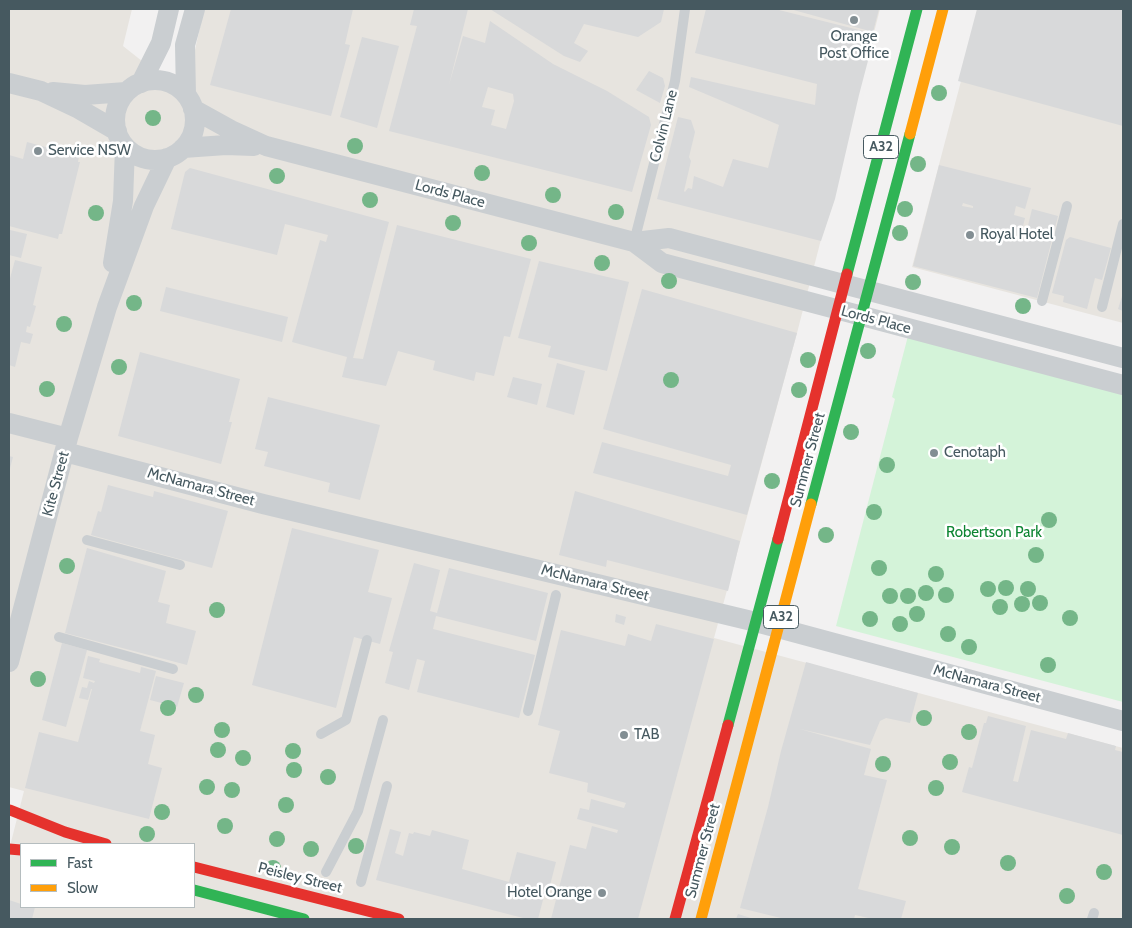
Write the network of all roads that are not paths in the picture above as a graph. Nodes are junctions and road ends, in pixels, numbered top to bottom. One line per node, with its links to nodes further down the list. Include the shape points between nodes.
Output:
1 (169, 9): 7 (street, via 161,43)
2 (195, 9): 9 (street, via 185,45)
3 (685, 9): 15 (lane, Colvin Lane, via 675,81)
4 (917, 9): 16 (main road, Summer Street / A32)
5 (943, 9): 17 (main road, Summer Street / A32)
6 (9, 83): 8 (street)
7 (134, 88): 8 (street, via 86,95); 9 (street, via 153,80 166,82 177,87); 10 (street, via 118,104 115,117)
8 (41, 91): 10 (street, via 79,109)
9 (189, 102): 11 (street, Lords Place, via 231,130); 12 (street, via 194,130 190,139)
10 (121, 139): 12 (street, via 133,154 144,159 156,160); 19 (street, Kite Street, via 123,201)
11 (266, 146): 12 (street, Lords Place, via 226,144); 15 (street, Lords Place)
12 (175, 153): 19 (street, Kite Street, via 144,206)
13 (1067, 206): 18 (lane)
14 (1123, 224): 20 (lane)
15 (634, 242): 16 (street, Lords Place, via 669,238); 21 (street, Lords Place, via 662,263)
16 (844, 284): 17 (street, Lords Place); 21 (main road, Summer Street / A32)
17 (869, 291): 22 (main road, Summer Street / A32); 23 (street, Lords Place)
18 (1042, 301)
19 (107, 307): 26 (street, Kite Street)
20 (1102, 307)
21 (838, 310): 22 (street, Lords Place); 30 (main road, Summer Street / A32)
22 (862, 316): 24 (street, Lords Place); 31 (main road, Summer Street / A32)
23 (1123, 358)
24 (1123, 385)
25 (9, 423): 26 (street, McNamara Street)
26 (66, 445): 30 (street, McNamara Street, via 263,504); 34 (street, Kite Street)
27 (87, 540): 28 (lane)
28 (180, 565)
29 (556, 594): 36 (lane)
30 (756, 622): 31 (street, McNamara Street); 49 (main road, Summer Street / A32)
31 (778, 628): 38 (street, McNamara Street); 50 (main road, Summer Street / A32)
32 (59, 637): 35 (lane)
33 (367, 640): 39 (lane, via 346,720)
34 (9, 662)
35 (173, 669)
36 (528, 711)
37 (383, 720): 44 (lane, via 358,811)
38 (1123, 721)
39 (321, 734)
40 (387, 786): 45 (lane)
41 (10, 812): 42 (main road)
42 (103, 843)
43 (195, 867): 48 (main road, Peisley Street)
44 (326, 872)
45 (361, 882)
46 (195, 890): 47 (main road)
47 (304, 919)
48 (399, 919)
49 (675, 919)
50 (701, 919)

